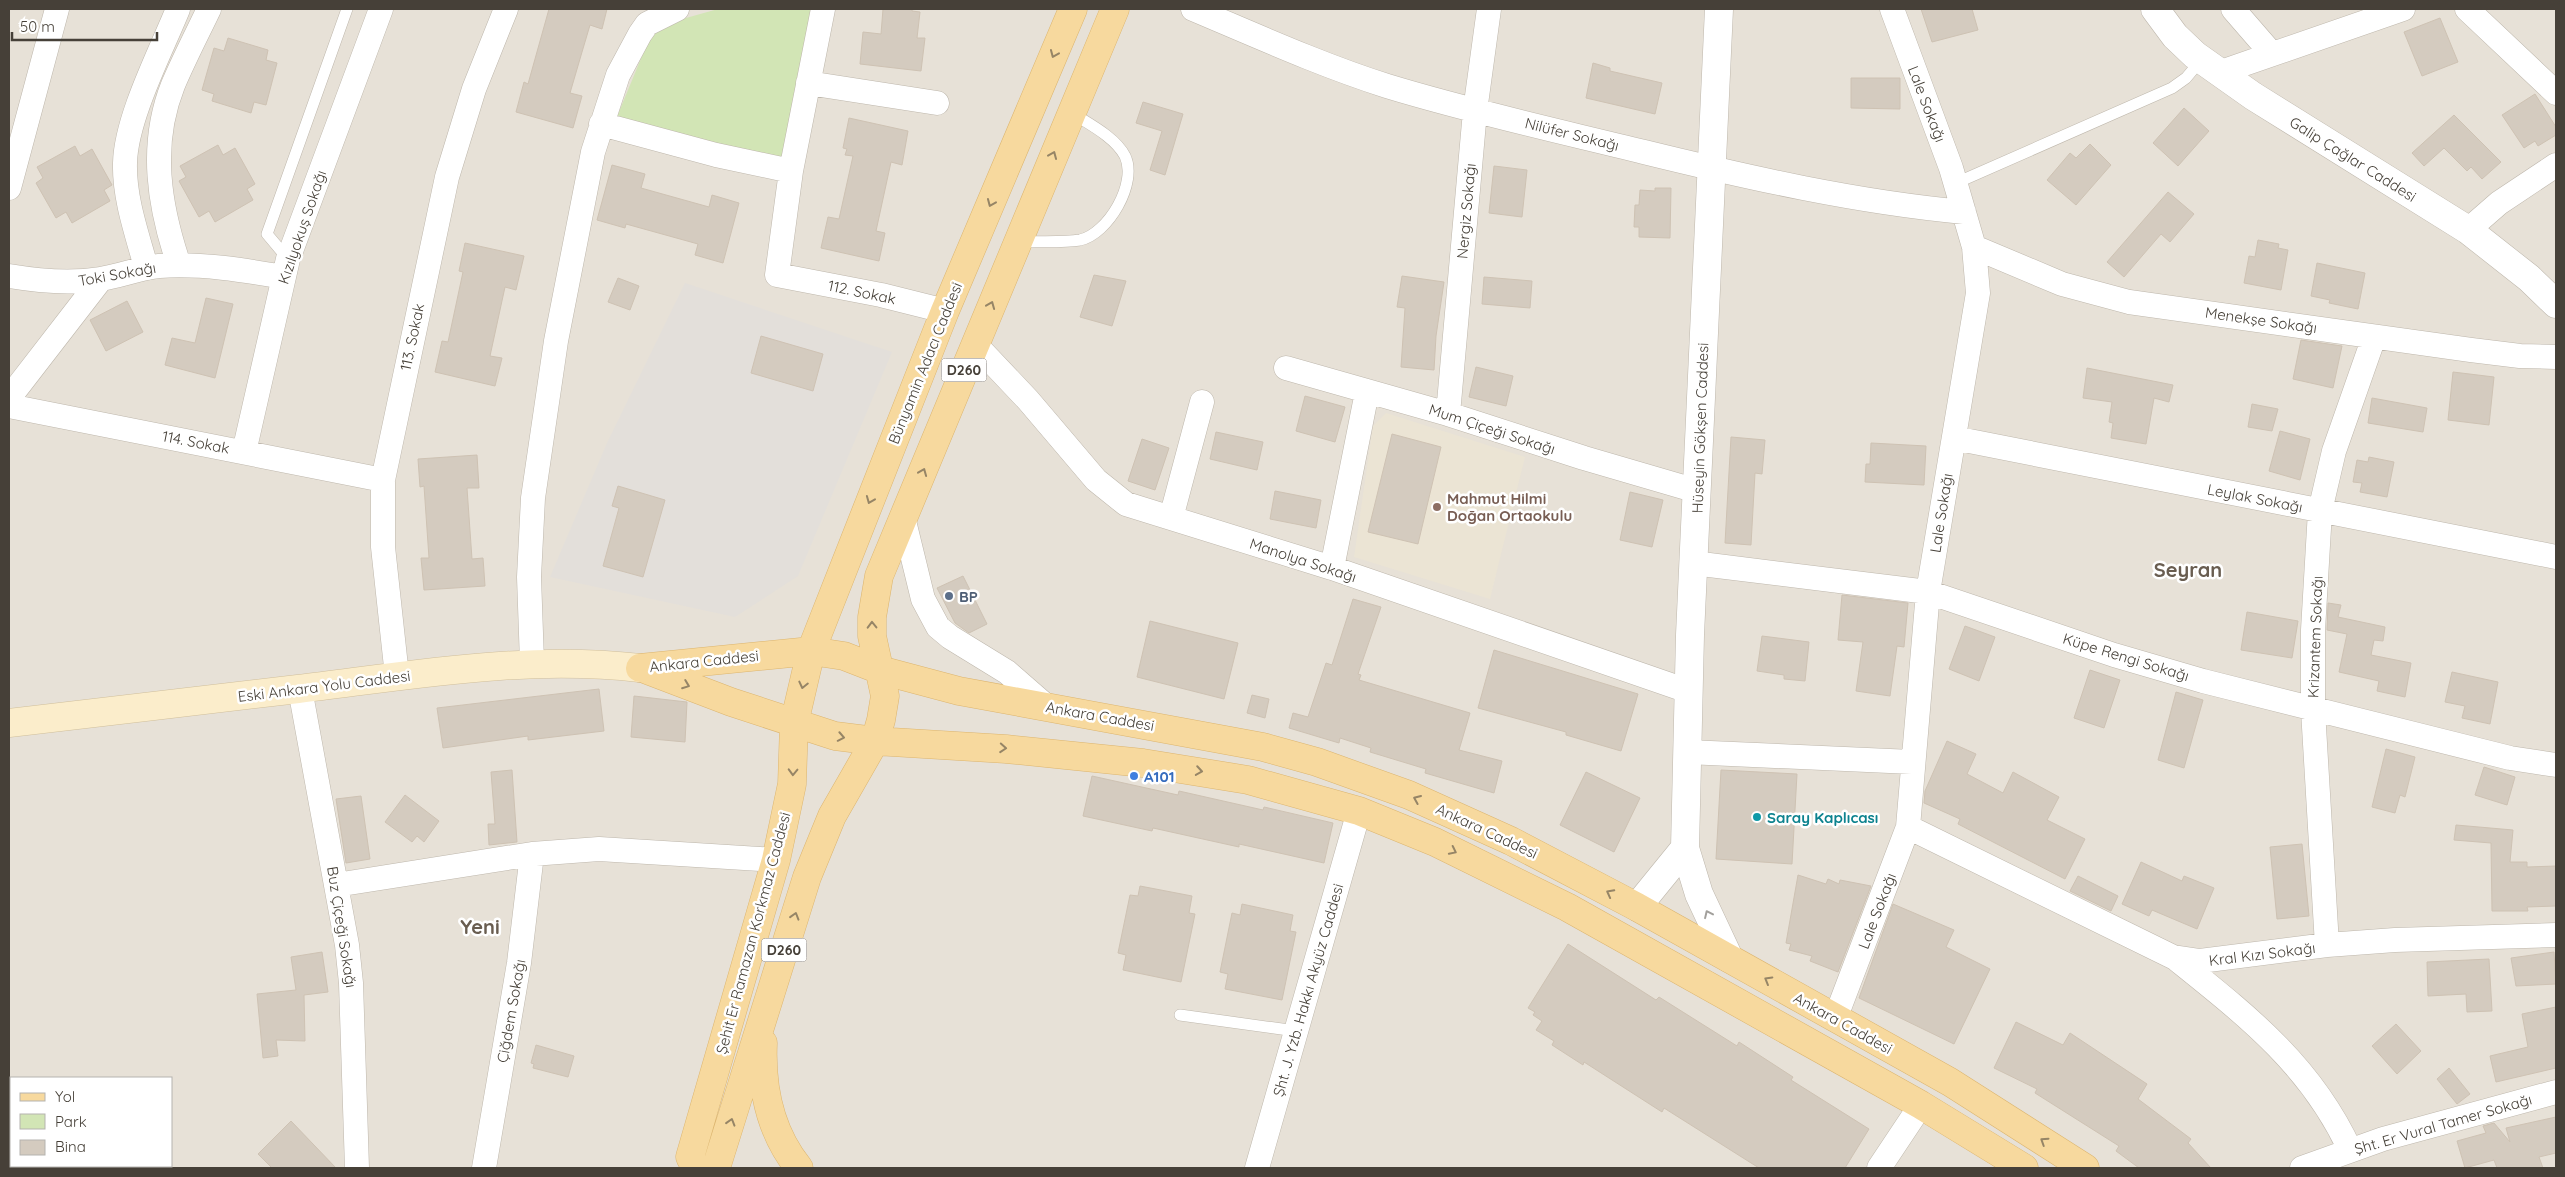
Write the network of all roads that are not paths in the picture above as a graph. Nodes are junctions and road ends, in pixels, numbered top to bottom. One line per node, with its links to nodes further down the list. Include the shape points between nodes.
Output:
1 (58, 9): 31 (street)
2 (178, 9): 37 (street, via 127,141 125,163 130,210)
3 (209, 9): 36 (street, via 173,86 160,136 158,159 163,213)
4 (347, 9): 38 (lane, via 267,234)
5 (381, 9): 38 (street, Kızılyokuş Sokağı)
6 (506, 9): 54 (street, 113. Sokak, via 474,88 448,177)
7 (677, 9): 26 (street, via 654,20 640,34 618,75)
8 (822, 9): 21 (street)
9 (1073, 9): 42 (main road, Bünyamin Adacı Caddesi / D260, one-way to 42)
10 (1115, 9): 25 (main road, D260)
11 (1193, 9): 24 (street, Nilüfer Sokağı, via 1386,86)
12 (1489, 9): 24 (street, Nergiz Sokağı)
13 (1719, 9): 28 (street, Hüseyin Gökşen Caddesi)
14 (1892, 9): 30 (street, Lale Sokağı)
15 (2155, 9): 20 (street, Galip Çağlar Caddesi, via 2175,36)
16 (2233, 9): 19 (street)
17 (2403, 9): 19 (street)
18 (2467, 9): 22 (street)
19 (2272, 54): 20 (street)
20 (2212, 66): 30 (lane, via 2172,88); 33 (street, Galip Çağlar Caddesi, via 2332,147)
21 (808, 83): 23 (street); 29 (street)
22 (2556, 92)
23 (937, 103)
24 (1475, 111): 28 (street, Nilüfer Sokağı); 51 (street, Nergiz Sokağı)
25 (1072, 112): 34 (main road, D260, one-way to 25); 34 (lane, via 1113,142 1125,157 1128,173 1124,192 1112,218 1099,232 1081,240)
26 (601, 124): 29 (street); 64 (street, via 576,232 539,446 530,540)
27 (2556, 165): 33 (street, via 2499,203)
28 (1710, 168): 32 (street, Nilüfer Sokağı, via 1867,201); 55 (street, Hüseyin Gökşen Caddesi)
29 (790, 171): 42 (street, 112. Sokak, via 777,275)
30 (1956, 183): 32 (street, Lale Sokağı)
31 (9, 188)
32 (1964, 212): 35 (street, Lale Sokağı)
33 (2468, 230): 41 (street, Galip Çağlar Caddesi, via 2514,265)
34 (1017, 242): 44 (main road, D260, one-way to 34)
35 (1974, 247): 43 (street, Menekşe Sokağı, via 2062,284 2112,298); 52 (street, Lale Sokağı, via 1978,293)
36 (179, 265): 37 (street, Toki Sokağı); 38 (street, Toki Sokağı)
37 (146, 267): 40 (street, Toki Sokağı)
38 (286, 268): 53 (street, Kızılyokuş Sokağı)
39 (9, 276): 40 (street, Toki Sokağı, via 60,282)
40 (101, 279): 48 (street)
41 (2556, 304)
42 (945, 311): 63 (main road, Bünyamin Adacı Caddesi / D260, one-way to 63)
43 (2374, 337): 45 (street, Menekşe Sokağı, via 2520,356); 56 (street, Krizantem Sokağı, via 2334,451)
44 (975, 344): 57 (main road, D260, one-way to 44); 58 (street, Manolya Sokağı, via 1109,493 1126,504)
45 (2556, 357)
46 (1286, 368): 47 (street, Mum Çiçeği Sokağı)
47 (1367, 392): 51 (street, Mum Çiçeği Sokağı); 61 (street)
48 (9, 398)
49 (1202, 402): 58 (street)
50 (9, 406): 53 (street, 114. Sokak)
51 (1448, 414): 55 (street, Mum Çiçeği Sokağı)
52 (1954, 438): 56 (street, Leylak Sokağı); 62 (street, Lale Sokağı)
53 (244, 452): 54 (street, 114. Sokak)
54 (382, 480): 67 (street, 113. Sokak, via 383,546)
55 (1697, 491): 60 (street, Hüseyin Gökşen Caddesi)
56 (2320, 511): 59 (street, Leylak Sokağı); 71 (street, Krizantem Sokağı, via 2313,630)
57 (903, 517): 66 (main road, D260, one-way to 57, via 872,636 874,598 879,576); 70 (street, via 923,599 938,627 1007,672)
58 (1171, 518): 61 (street, Manolya Sokağı)
59 (2556, 558)
60 (1693, 563): 62 (street, Küpe Rengi Sokağı); 69 (street, Hüseyin Gökşen Caddesi)
61 (1332, 568): 69 (street, Manolya Sokağı)
62 (1928, 592): 71 (street, Küpe Rengi Sokağı, via 2114,655); 76 (street, Lale Sokağı)
63 (811, 650): 65 (main road, Ankara Caddesi); 66 (main road, Ankara Caddesi, via 844,656); 73 (main road, Bünyamin Adacı Caddesi / D260, one-way to 73)
64 (532, 662): 65 (main road, Eski Ankara Yolu Caddesi); 67 (main road, Eski Ankara Yolu Caddesi)
65 (640, 668): 73 (main road, Ankara Caddesi, one-way to 73)
66 (880, 670): 70 (main road, Ankara Caddesi, via 959,691); 74 (main road, D260, via 885,696)
67 (397, 676): 68 (main road, Eski Ankara Yolu Caddesi)
68 (300, 689): 72 (main road, Eski Ankara Yolu Caddesi); 83 (street, Buz Çiçeği Sokağı)
69 (1688, 690): 75 (street, Hüseyin Gökşen Caddesi)
70 (1046, 706): 84 (main road, Ankara Caddesi, one-way to 70, via 1503,838 1369,780 1263,747)
71 (2313, 710): 77 (street, Küpe Rengi Sokağı, via 2510,758); 86 (street, Krizantem Sokağı)
72 (9, 723)
73 (794, 724): 74 (main road, Ankara Caddesi, one-way to 74, via 835,736); 82 (main road, Şehit Er Ramazan Korkmaz Caddesi / D260, one-way to 82, via 792,784)
74 (875, 741): 78 (main road, Ankara Caddesi, one-way to 78, via 1006,748 1143,763 1248,780); 89 (main road, Şehit Er Ramazan Korkmaz Caddesi / D260, one-way to 74, via 807,876 832,816)
75 (1687, 752): 76 (street); 80 (street, Hüseyin Gökşen Caddesi)
76 (1912, 762): 79 (street, Lale Sokağı)
77 (2556, 765)
78 (1359, 811): 92 (street, Şht. J. Yzb. Hakkı Akyüz Caddesi); 94 (main road, Ankara Caddesi, one-way to 94, via 1435,842 1566,907)
79 (1908, 827): 87 (street, Kral Kızı Sokağı); 91 (street, Lale Sokağı)
80 (1685, 848): 84 (street); 88 (street, Hüseyin Gökşen Caddesi, one-way to 80, via 1699,894)
81 (532, 854): 82 (street, via 599,849); 83 (street); 99 (street, Çiğdem Sokağı, via 519,963)
82 (776, 860): 96 (main road, Şehit Er Ramazan Korkmaz Caddesi / D260)
83 (336, 885): 98 (street, Buz Çiçeği Sokağı, via 351,984)
84 (1637, 907): 88 (main road, Ankara Caddesi)
85 (2556, 935): 86 (street, Kral Kızı Sokağı)
86 (2327, 945): 87 (street, Kral Kızı Sokağı, via 2200,962)
87 (2173, 957): 95 (street, via 2255,1023 2295,1063 2329,1109)
88 (1729, 958): 91 (main road, Ankara Caddesi, one-way to 88)
89 (764, 1015): 96 (main road, Şehit Er Ramazan Korkmaz Caddesi / D260, one-way to 89); 100 (main road, D260, via 765,1096 780,1138)
90 (1180, 1015): 92 (lane)
91 (1835, 1020): 104 (main road, Ankara Caddesi, one-way to 91, via 1950,1082)
92 (1296, 1031): 101 (street, Şht. J. Yzb. Hakkı Akyüz Caddesi)
93 (2556, 1092): 95 (street, Şht. Er Vural Tamer Sokağı)
94 (1920, 1105): 102 (street); 103 (main road, Ankara Caddesi)
95 (2350, 1150): 97 (street, Şht. Er Vural Tamer Sokağı)
96 (706, 1165)
97 (2319, 1165)
98 (357, 1168)
99 (484, 1168)
100 (799, 1168)
101 (1257, 1168)
102 (1879, 1168)
103 (2024, 1168)
104 (2084, 1168)

